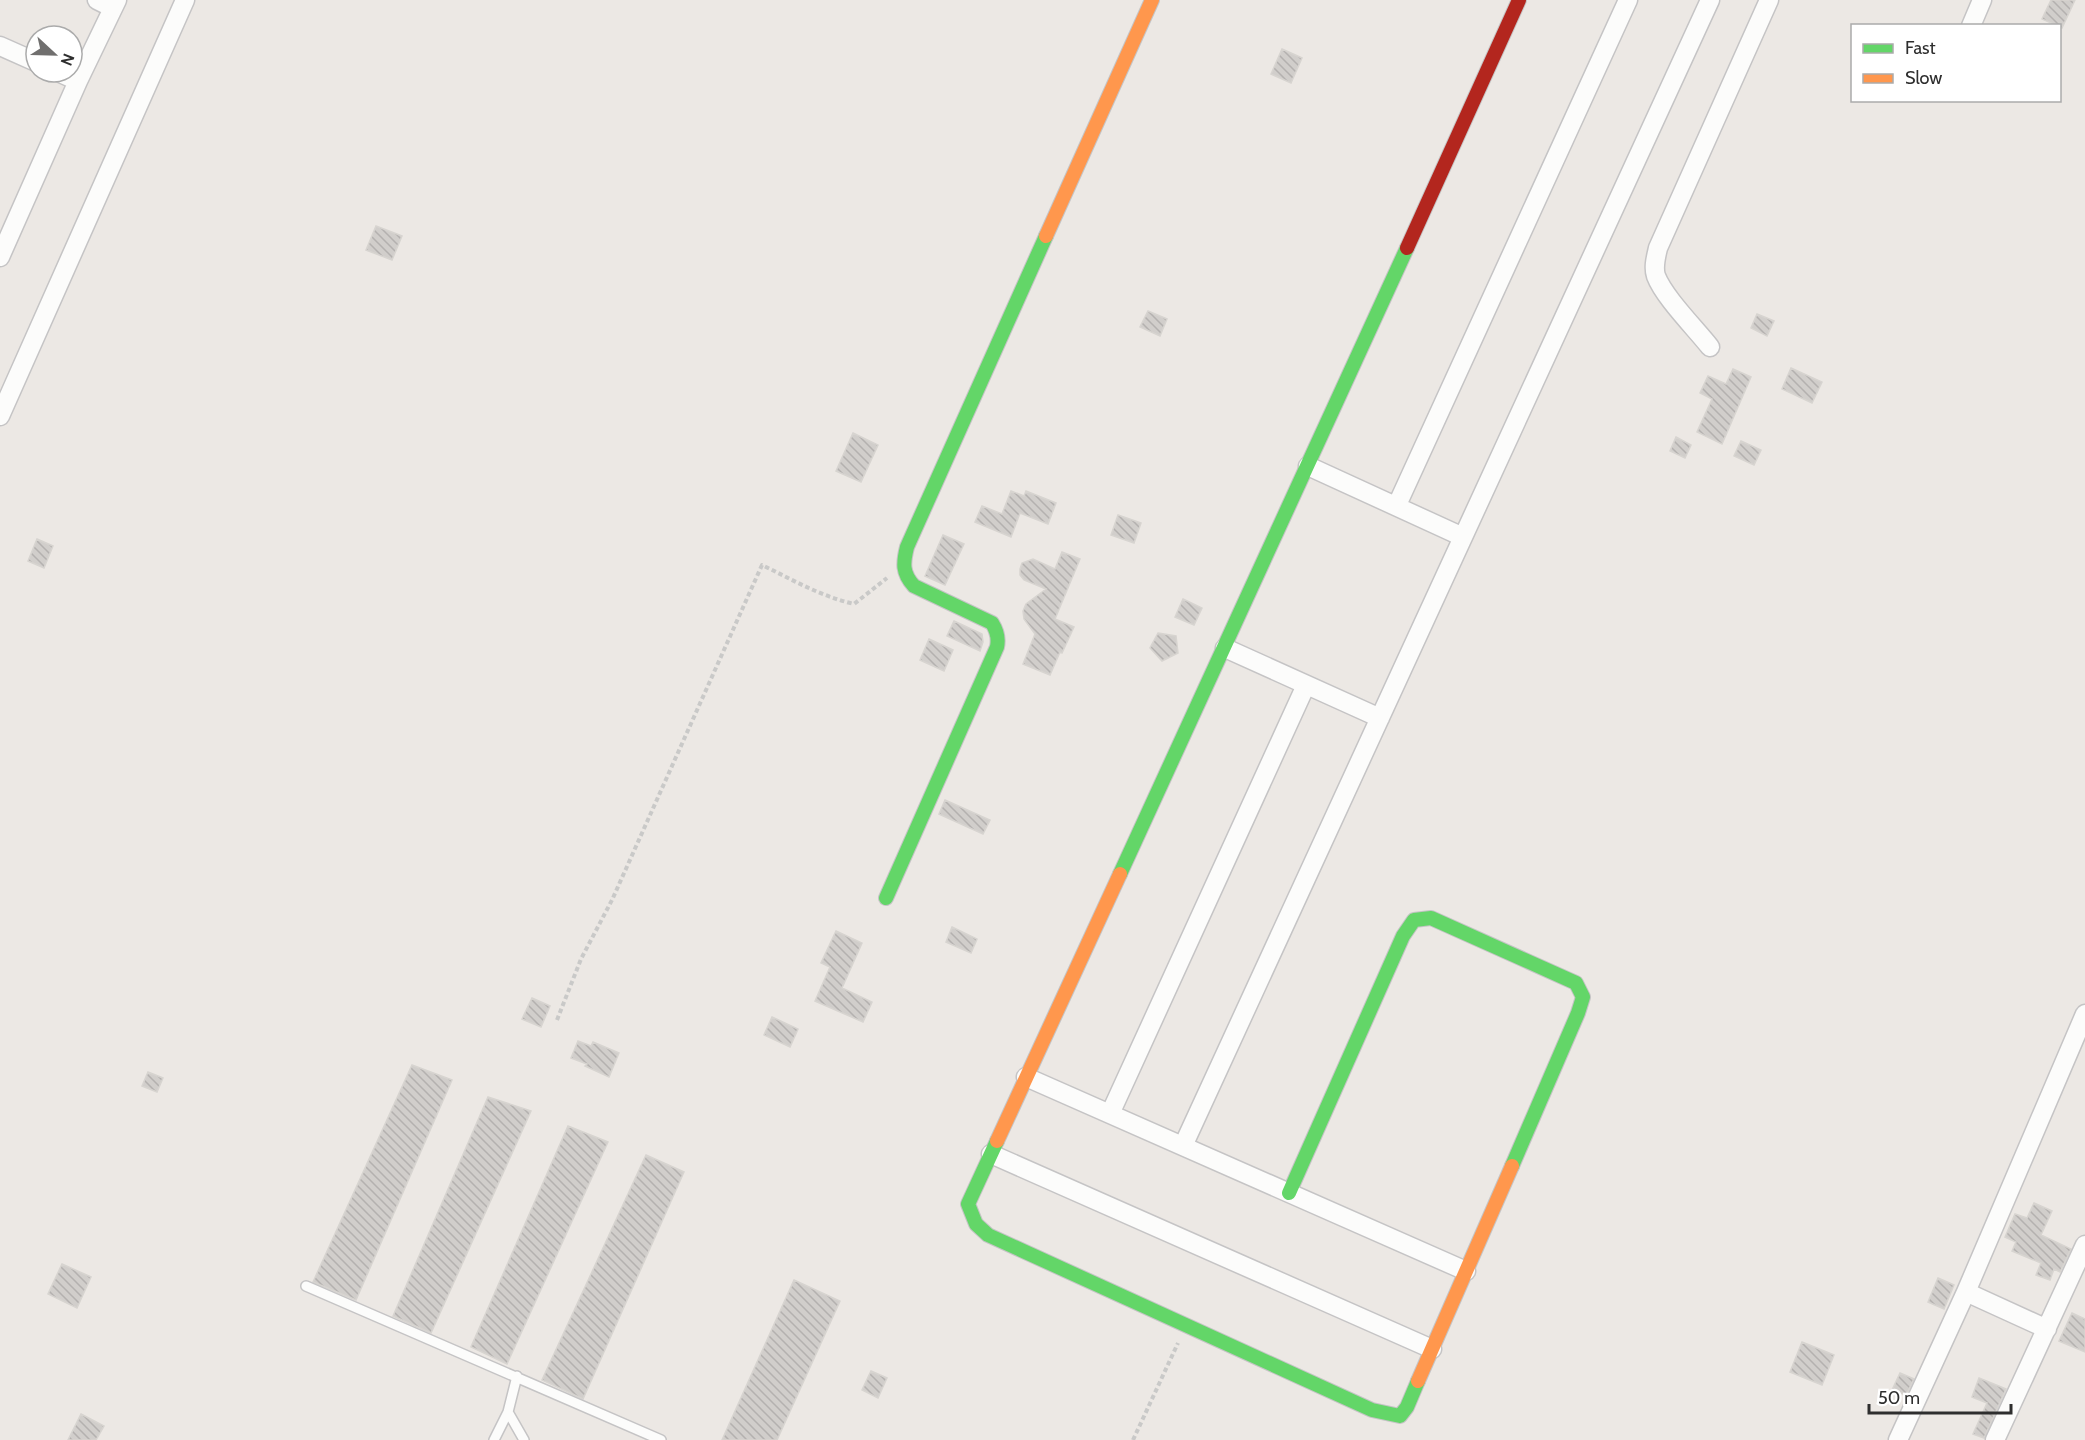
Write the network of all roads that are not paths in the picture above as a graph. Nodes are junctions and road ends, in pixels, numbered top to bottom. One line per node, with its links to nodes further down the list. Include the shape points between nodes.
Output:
1 (97, 0): 9 (street)
2 (185, 0): 17 (street)
3 (1152, 0): 24 (street, via 907,547 903,566 905,577 914,586 992,623 999,637)
4 (1519, 0): 18 (street)
5 (1628, 0): 19 (street)
6 (1710, 0): 20 (street)
7 (1769, 0): 16 (street, via 1658,248 1655,263 1664,290)
8 (1982, 0): 10 (street)
9 (115, 4): 13 (street)
10 (1972, 24)
11 (0, 46): 12 (street)
12 (24, 57)
13 (84, 69)
14 (77, 84): 15 (street)
15 (0, 257)
16 (1710, 347)
17 (0, 416)
18 (1308, 466): 19 (street); 21 (street)
19 (1397, 505): 20 (street)
20 (1463, 537): 23 (street)
21 (1225, 648): 22 (street); 26 (street)
22 (1306, 685): 23 (street); 27 (street)
23 (1380, 718): 28 (street)
24 (886, 898)
25 (2085, 1014): 34 (street)
26 (1026, 1077): 27 (street); 29 (street)
27 (1110, 1114): 28 (street)
28 (1183, 1146): 30 (street)
29 (991, 1154): 36 (street); 36 (street, via 968,1204 979,1230 1372,1410 1400,1416)
30 (1289, 1193): 32 (street); 32 (street, via 1410,924 1418,918 1431,918 1576,983 1583,997)
31 (2085, 1245): 35 (street)
32 (1466, 1271): 36 (street)
33 (306, 1286): 37 (lane)
34 (1966, 1292): 35 (street); 42 (street)
35 (2047, 1329): 43 (street)
36 (1432, 1349)
37 (517, 1376): 38 (lane); 41 (lane)
38 (508, 1412): 39 (lane); 40 (lane)
39 (494, 1440)
40 (524, 1440)
41 (661, 1440)
42 (1898, 1440)
43 (1995, 1440)

